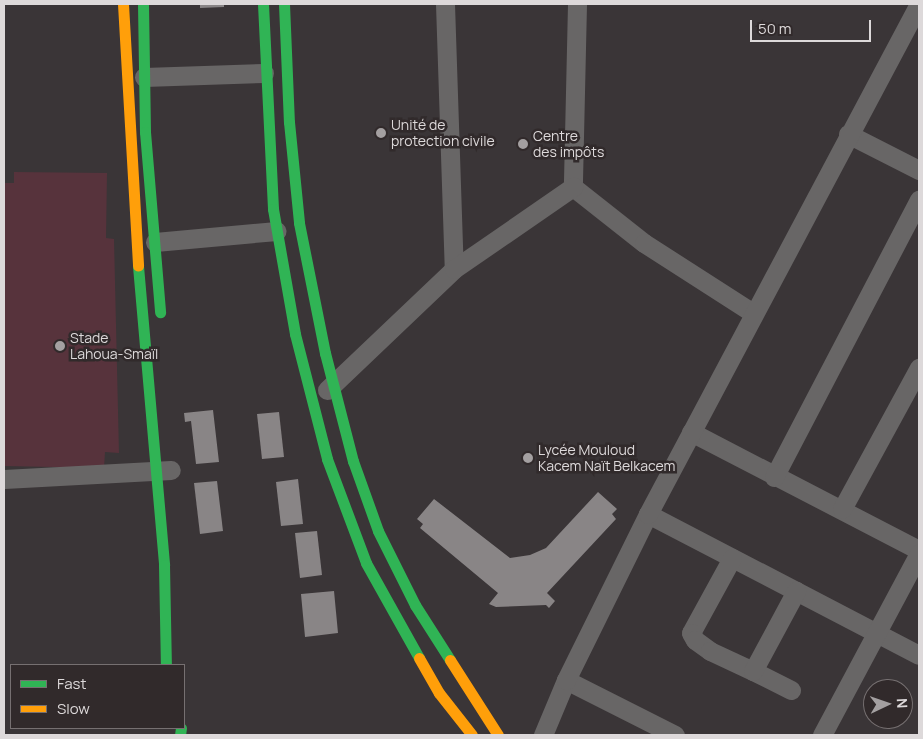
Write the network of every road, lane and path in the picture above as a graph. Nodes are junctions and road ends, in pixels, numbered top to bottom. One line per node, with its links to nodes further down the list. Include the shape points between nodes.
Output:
1 (123, 4): 13 (main road)
2 (143, 4): 9 (main road)
3 (263, 4): 8 (main road)
4 (284, 4): 22 (main road, via 289,122 299,223)
5 (445, 4): 18 (street)
6 (577, 4): 14 (street)
7 (919, 4): 10 (street)
8 (264, 74): 9 (street); 16 (main road)
9 (144, 77): 12 (main road)
10 (848, 134): 11 (street); 19 (street)
11 (919, 170)
12 (148, 171): 13 (main road); 17 (main road)
13 (130, 172): 25 (main road)
14 (573, 187): 18 (street); 19 (street, via 644,243)
15 (919, 200): 26 (street)
16 (277, 231): 17 (street); 23 (main road, via 295,334)
17 (155, 242): 20 (main road)
18 (454, 269): 22 (street)
19 (753, 313): 24 (street)
20 (161, 326)
21 (919, 368): 28 (street)
22 (332, 383): 23 (street); 40 (main road, via 353,461 394,565 429,630)
23 (314, 410): 39 (main road, via 327,459 366,563 420,662)
24 (691, 432): 26 (street); 29 (street)
25 (167, 471): 27 (street); 35 (main road, via 164,565)
26 (774, 477): 28 (street)
27 (4, 479)
28 (842, 509): 30 (street)
29 (648, 514): 31 (street); 37 (street)
30 (919, 552): 33 (street)
31 (732, 558): 32 (street); 36 (street, via 691,633 710,651)
32 (796, 591): 33 (street); 36 (street)
33 (877, 631): 34 (street); 43 (street)
34 (919, 654)
35 (166, 664)
36 (754, 671): 38 (street)
37 (566, 680): 41 (street); 42 (street)
38 (791, 690)
39 (472, 735)
40 (498, 735)
41 (543, 735)
42 (675, 735)
43 (822, 735)

